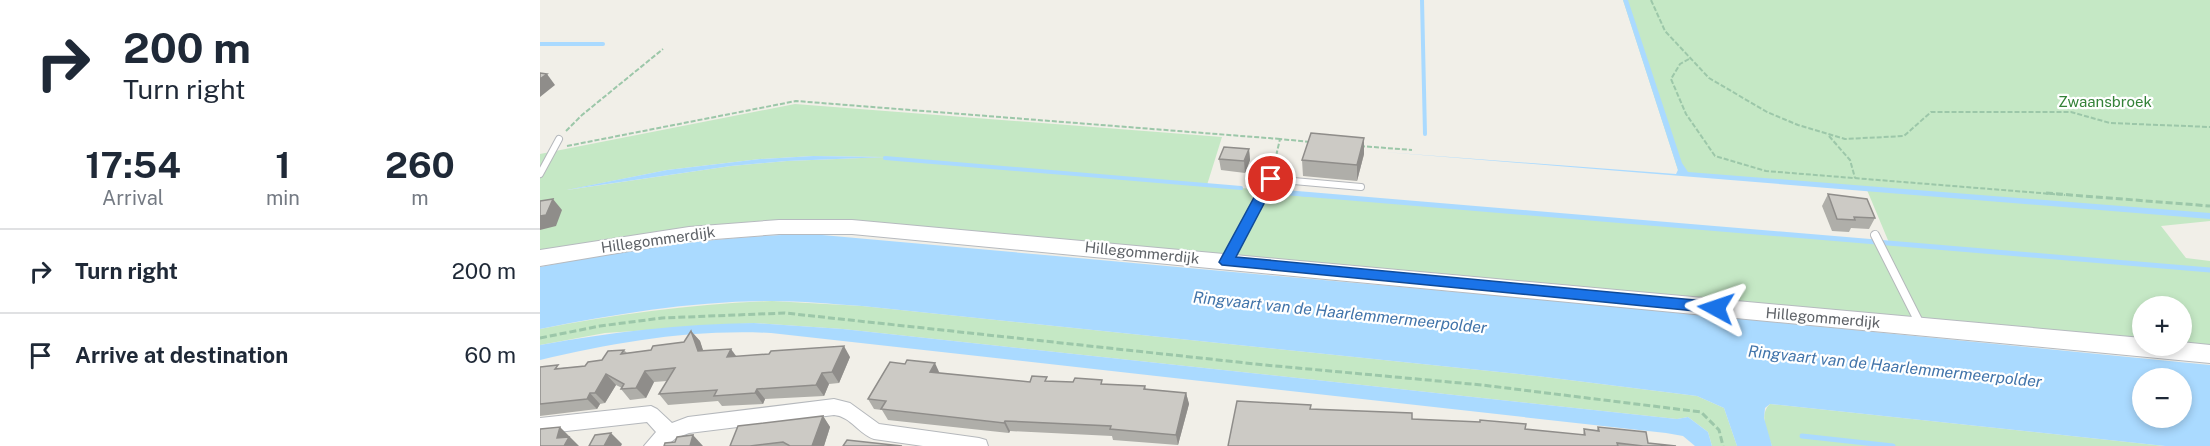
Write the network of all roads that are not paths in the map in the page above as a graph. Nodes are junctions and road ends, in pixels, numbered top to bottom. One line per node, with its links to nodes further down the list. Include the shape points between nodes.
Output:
1 (559, 139): 2 (lane)
2 (540, 174)
3 (1361, 187): 6 (lane, via 1271,179)
4 (1875, 235): 7 (lane)
5 (540, 258): 6 (street, Hillegommerdijk, via 689,234 779,227 852,227)
6 (1227, 262): 7 (street, Hillegommerdijk)
7 (1921, 327): 8 (street, Hillegommerdijk)
8 (2210, 354)
9 (540, 426): 10 (street, via 651,414)
10 (669, 432): 11 (street); 12 (street, via 688,425 834,407 852,413 874,431)
11 (653, 446)
12 (979, 446)

